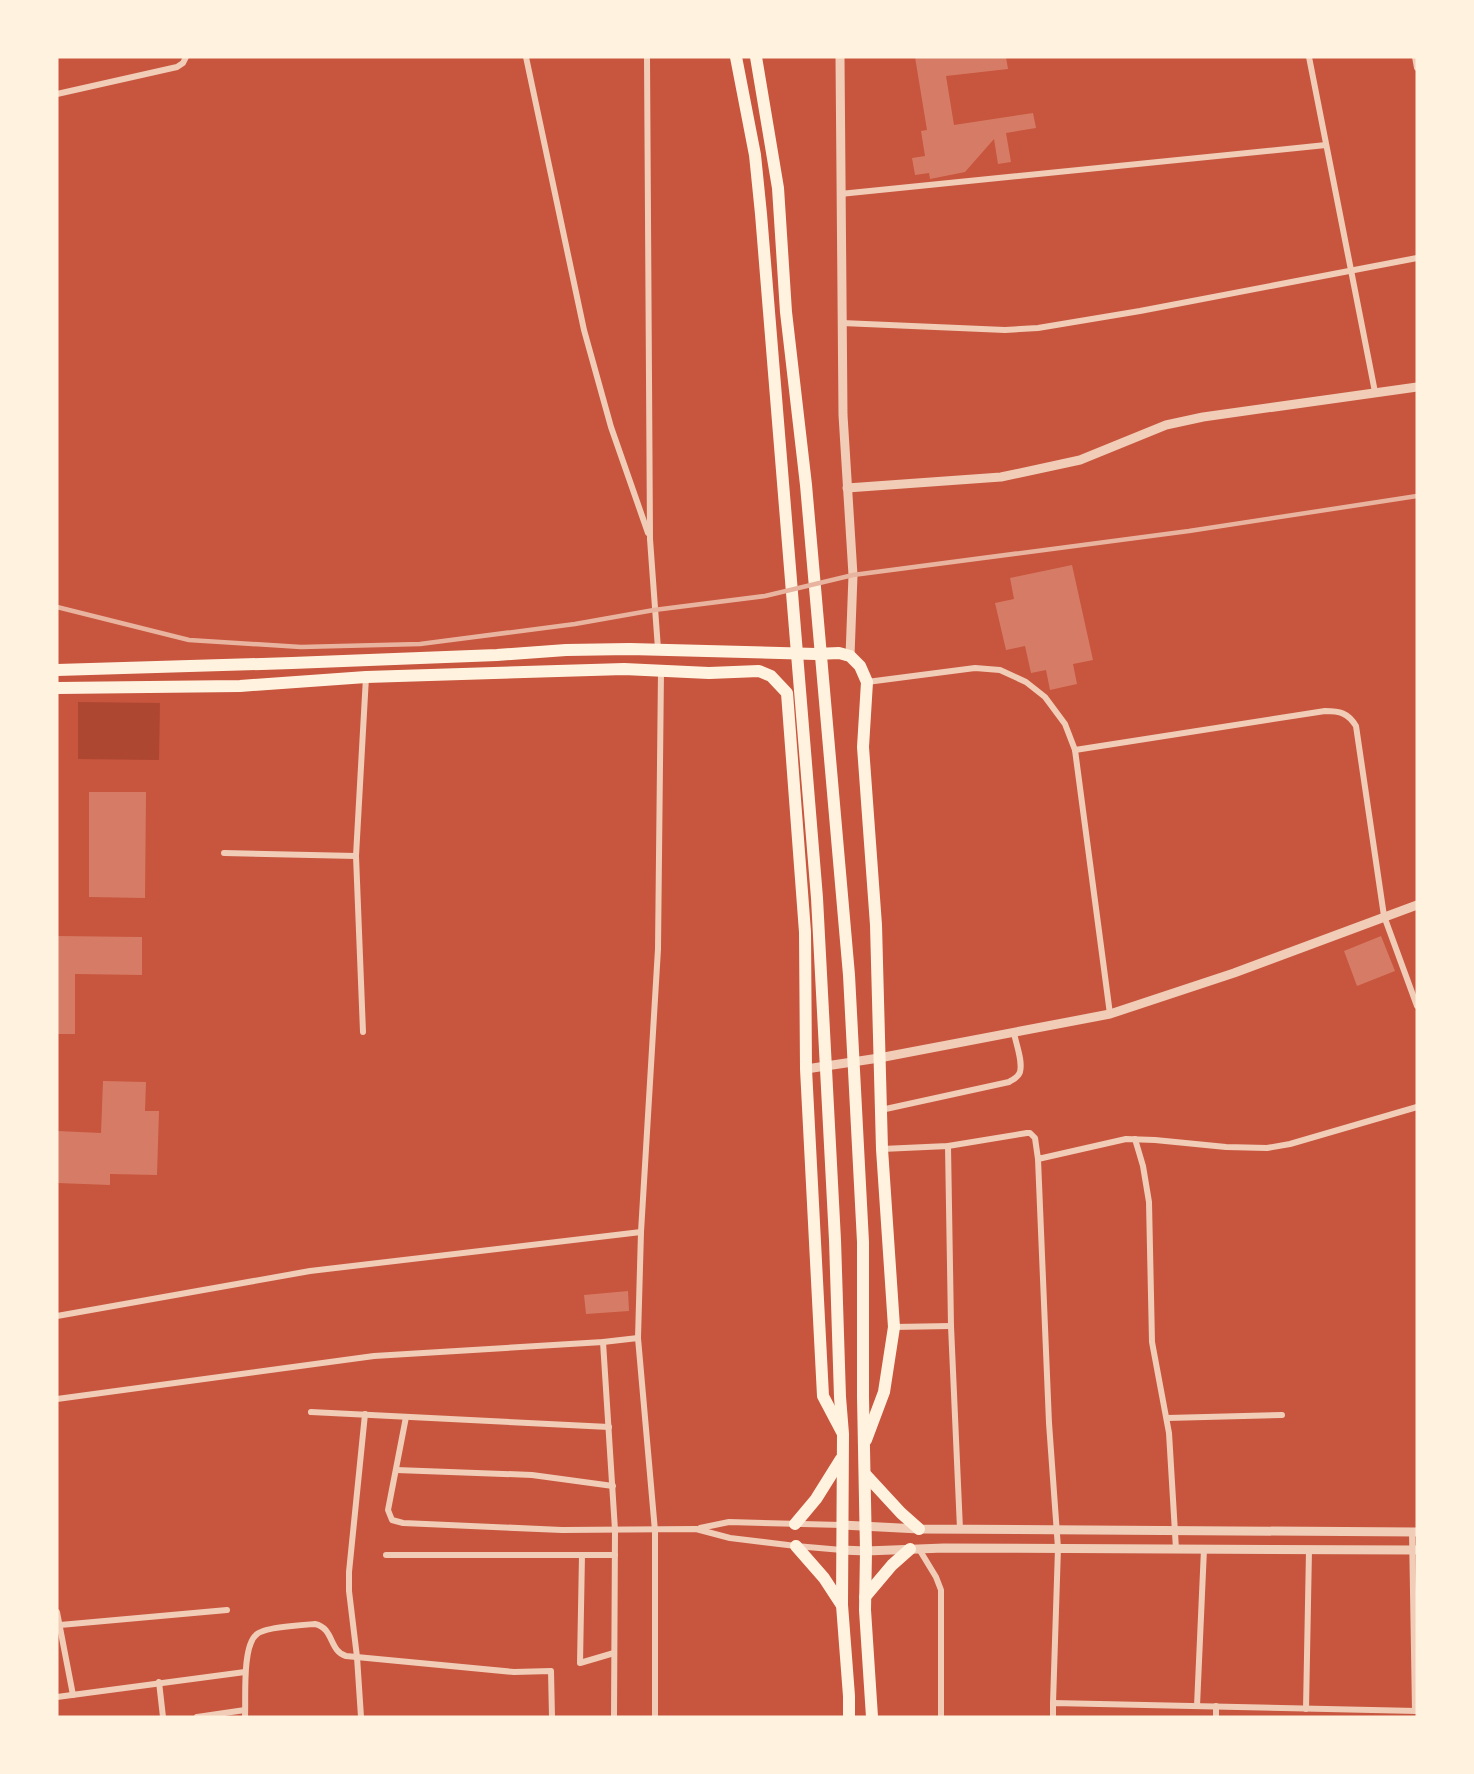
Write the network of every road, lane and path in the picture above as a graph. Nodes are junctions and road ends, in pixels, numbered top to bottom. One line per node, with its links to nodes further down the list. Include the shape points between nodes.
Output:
1 (186, 57): 10 (street, via 177,67)
2 (525, 57): 19 (street, via 584,330 611,427)
3 (647, 57): 19 (street)
4 (736, 57): 57 (main road, via 755,155 761,214 817,898)
5 (756, 57): 58 (main road, via 778,188 786,312 806,485 849,975 863,1242)
6 (840, 57): 12 (street)
7 (1309, 57): 11 (street)
8 (1415, 57): 9 (street)
9 (1417, 68)
10 (57, 94)
11 (1326, 145): 12 (street); 14 (street)
12 (840, 194): 15 (street)
13 (1417, 258): 14 (street)
14 (1351, 269): 15 (street, via 1038,328); 17 (street)
15 (842, 323): 18 (street)
16 (1417, 387): 17 (street)
17 (1375, 392): 18 (street, via 1166,425 1080,460 1001,477)
18 (847, 488): 21 (street, via 853,575)
19 (650, 539): 20 (street)
20 (658, 650): 21 (main road); 22 (main road, via 566,650)
21 (850, 656): 25 (main road)
22 (57, 670)
23 (661, 671): 24 (main road); 37 (main road, via 759,671 771,676 787,693 806,932); 44 (street, via 658,949)
24 (366, 677): 26 (main road, via 240,686); 29 (street)
25 (867, 682): 27 (street, via 975,668 1000,670 1046,697 1065,724); 36 (main road, via 862,747 876,925)
26 (57, 688)
27 (1075, 750): 31 (street, via 1325,711 1350,716 1356,726); 33 (street)
28 (224, 853): 29 (street)
29 (356, 856): 34 (street)
30 (1417, 905): 31 (street)
31 (1384, 916): 32 (street); 33 (street, via 1234,973)
32 (1417, 1006)
33 (1110, 1014): 35 (street)
34 (363, 1032)
35 (1014, 1032): 36 (street); 39 (street, via 1020,1064 1017,1078)
36 (879, 1058): 37 (street); 39 (main road)
37 (806, 1069): 57 (main road, via 823,1396)
38 (1417, 1107): 40 (street, via 1267,1148)
39 (881, 1110): 42 (main road)
40 (1135, 1139): 43 (street, via 1115,1140); 55 (street, via 1149,1202 1152,1342)
41 (948, 1146): 42 (street); 43 (street, via 1030,1133 1035,1138); 46 (street)
42 (882, 1149): 47 (main road)
43 (1038, 1159): 70 (street)
44 (641, 1232): 45 (street, via 310,1271); 48 (street)
45 (57, 1316)
46 (951, 1326): 47 (street); 68 (street)
47 (894, 1327): 58 (main road, via 884,1392)
48 (638, 1338): 49 (street); 72 (street)
49 (603, 1342): 50 (street, via 374,1356); 56 (street)
50 (57, 1399)
51 (311, 1412): 52 (street)
52 (365, 1414): 54 (street); 92 (street, via 349,1572)
53 (1282, 1415): 55 (street)
54 (406, 1417): 56 (street); 60 (street)
55 (1167, 1418): 71 (street)
56 (609, 1427): 62 (street)
57 (843, 1434): 59 (main road)
58 (865, 1444): 61 (main road)
59 (841, 1459): 63 (main road); 64 (main road)
60 (396, 1470): 62 (street, via 522,1474); 69 (street, via 388,1510 392,1520)
61 (865, 1474): 65 (main road); 66 (main road)
62 (613, 1486): 69 (street)
63 (795, 1524): 64 (street); 67 (street, via 729,1522)
64 (843, 1525): 65 (street); 79 (main road)
65 (866, 1525): 66 (street); 82 (main road)
66 (919, 1528): 68 (street)
67 (696, 1529): 72 (street); 74 (street, via 730,1538)
68 (960, 1529): 70 (street)
69 (615, 1530): 72 (street); 85 (street)
70 (1056, 1530): 71 (street); 75 (street)
71 (1176, 1530): 73 (street); 77 (street)
72 (655, 1531): 109 (street)
73 (1414, 1532): 81 (street)
74 (795, 1546): 79 (street); 87 (main road)
75 (1058, 1548): 76 (street); 77 (street); 97 (street)
76 (914, 1549): 82 (street); 86 (main road, via 892,1565); 112 (street, via 941,1590)
77 (1176, 1549): 78 (street)
78 (1204, 1549): 80 (street); 98 (street)
79 (842, 1550): 82 (street); 87 (main road)
80 (1309, 1550): 81 (street); 100 (street)
81 (1414, 1550): 101 (street)
82 (866, 1551): 86 (main road)
83 (386, 1555): 84 (street)
84 (582, 1555): 85 (street); 91 (street, via 580,1663)
85 (615, 1555): 91 (street)
86 (865, 1597): 111 (main road)
87 (842, 1605): 110 (main road)
88 (227, 1610): 90 (street)
89 (57, 1612): 90 (street)
90 (60, 1625): 95 (street)
91 (614, 1653): 108 (street)
92 (357, 1657): 93 (street, via 340,1654 321,1625 306,1624 256,1634); 106 (street); 107 (street, via 514,1672 551,1671)
93 (245, 1672): 94 (street); 102 (street)
94 (159, 1682): 95 (street); 104 (street)
95 (73, 1695): 96 (street)
96 (57, 1697)
97 (1053, 1702): 98 (street); 113 (street)
98 (1197, 1706): 99 (street)
99 (1216, 1706): 100 (street); 114 (street)
100 (1306, 1709): 103 (street)
101 (1416, 1711): 103 (street)
102 (245, 1714): 105 (street)
103 (1379, 1714)
104 (163, 1717)
105 (197, 1717)
106 (362, 1717)
107 (552, 1717)
108 (614, 1717)
109 (655, 1717)
110 (849, 1717)
111 (872, 1717)
112 (941, 1717)
113 (1053, 1717)
114 (1216, 1717)

